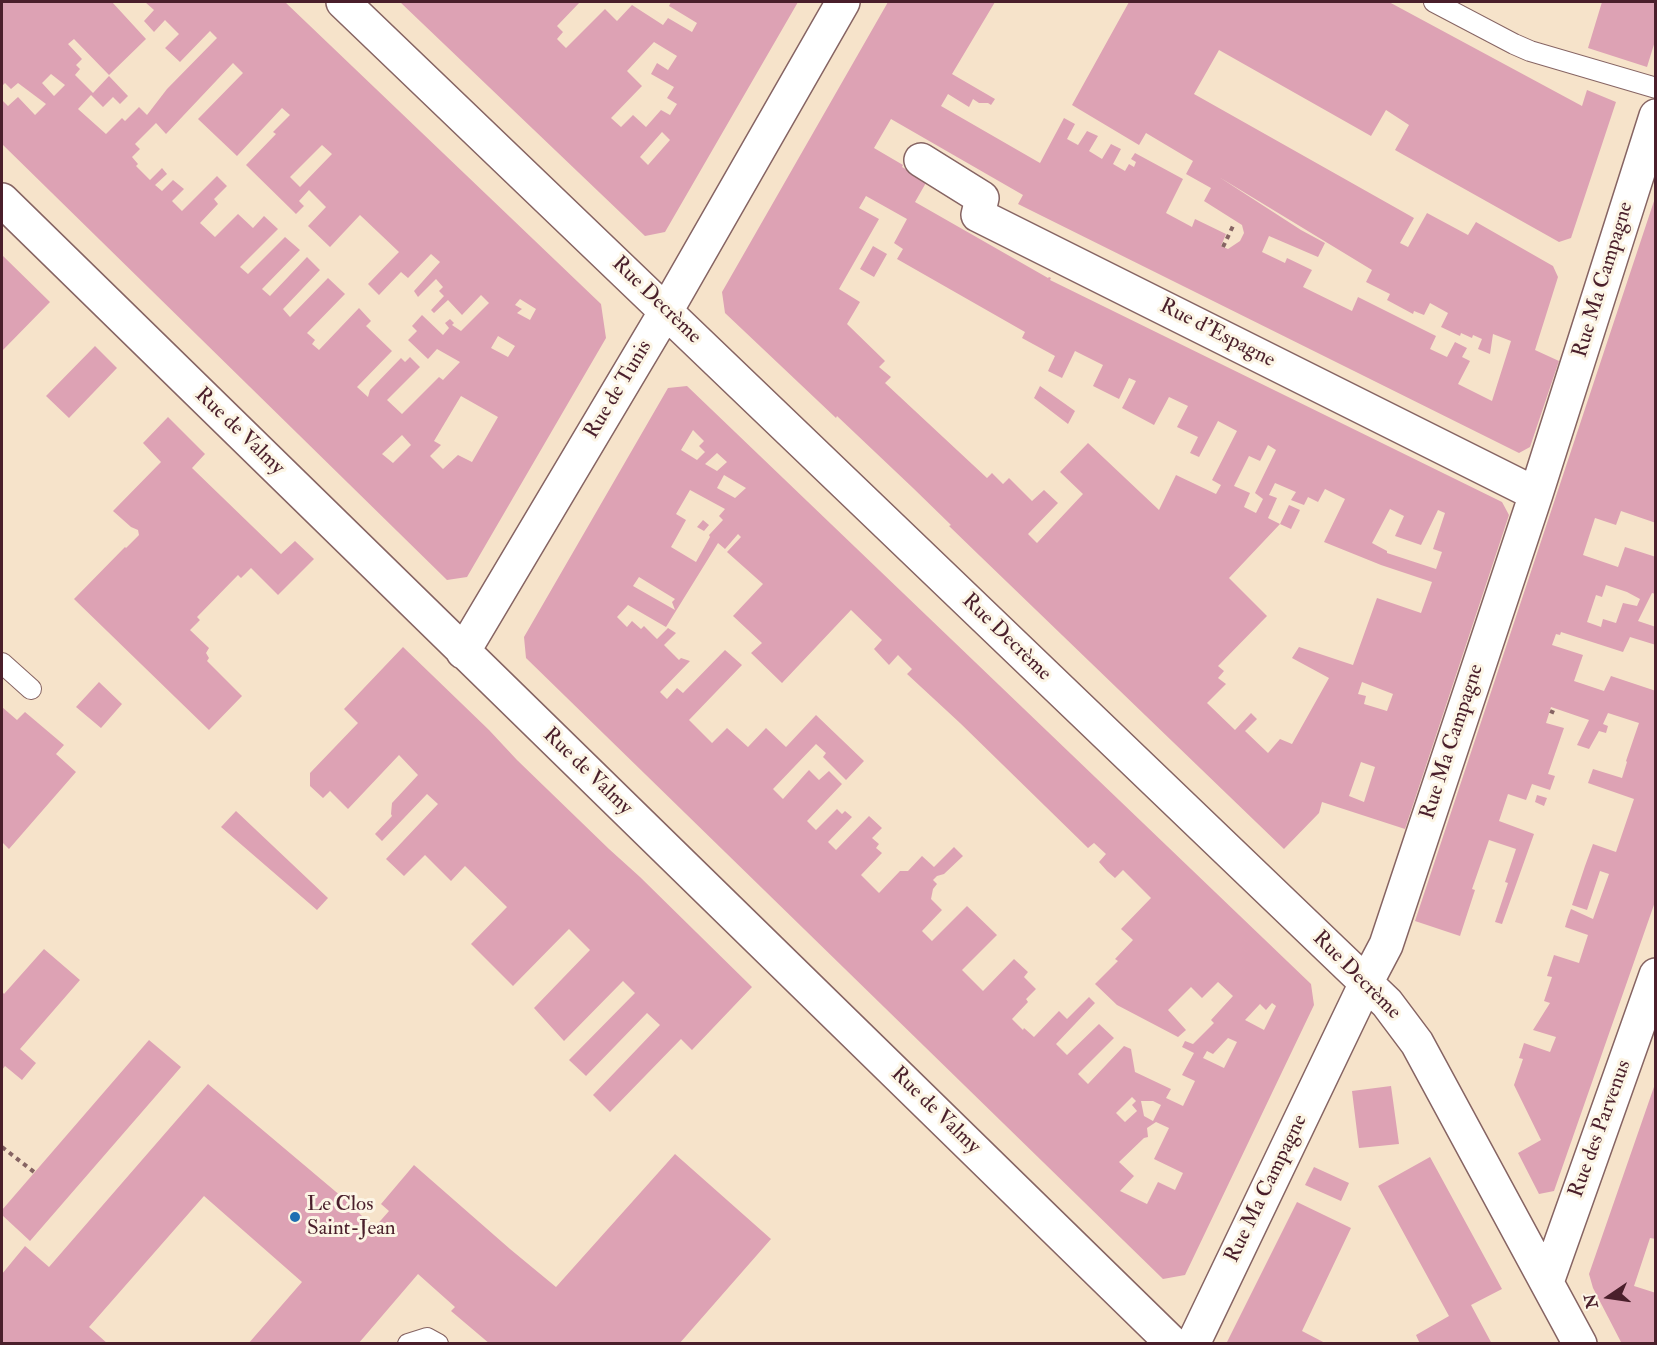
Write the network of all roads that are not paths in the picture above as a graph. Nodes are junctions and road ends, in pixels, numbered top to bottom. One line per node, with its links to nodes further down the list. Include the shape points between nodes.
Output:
1 (343, 2): 8 (street, Rue Decrème)
2 (843, 2): 8 (street, Rue de Tunis)
3 (1434, 2): 4 (lane, via 1530,51)
4 (1656, 88)
5 (1656, 116): 9 (street, Rue Ma Campagne)
6 (921, 160): 9 (street, Rue d'Espagne, via 982,198 978,214)
7 (2, 200): 10 (street, Rue de Valmy)
8 (666, 311): 10 (street, Rue de Tunis); 14 (street, Rue Decrème)
9 (1536, 494): 14 (street, Rue Ma Campagne, via 1386,945)
10 (463, 652): 18 (street, Rue de Valmy)
11 (2, 663): 12 (lane)
12 (31, 688)
13 (1656, 975): 15 (street, Rue des Parvenus)
14 (1366, 983): 15 (street, Rue Decrème, via 1387,1003 1417,1043); 19 (street, Rue Ma Campagne)
15 (1547, 1282): 20 (street, Rue Decrème)
16 (408, 1344): 17 (lane, via 427,1338)
17 (438, 1344)
18 (1173, 1344)
19 (1193, 1344)
20 (1580, 1344)

